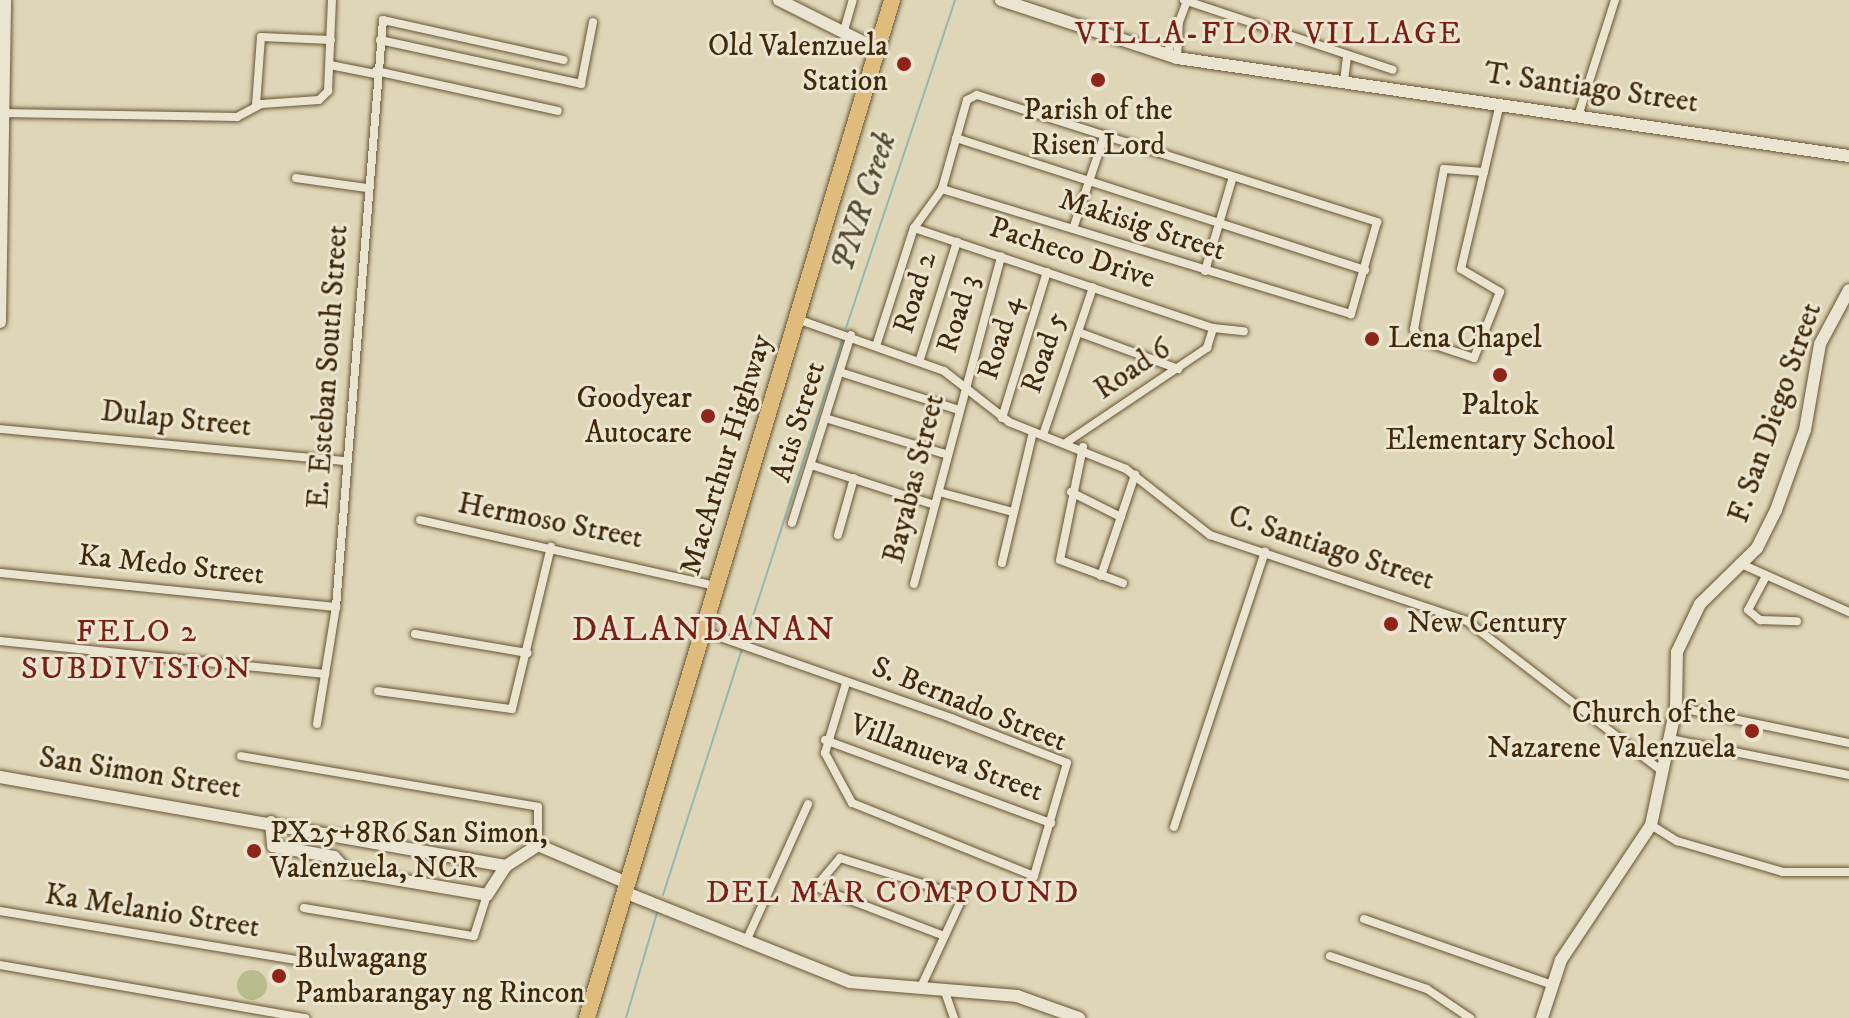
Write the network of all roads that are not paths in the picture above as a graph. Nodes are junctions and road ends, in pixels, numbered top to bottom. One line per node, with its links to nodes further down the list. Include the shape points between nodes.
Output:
1 (5, 0): 21 (street)
2 (332, 0): 11 (street)
3 (779, 0): 10 (street)
4 (853, 0): 10 (street)
5 (892, 0): 13 (highway, MacArthur Highway)
6 (1001, 0): 14 (street, T. Santiago Street)
7 (1186, 0): 14 (street); 15 (street)
8 (1615, 0): 26 (street)
9 (593, 22): 12 (street, via 581,84)
10 (843, 35): 13 (street)
11 (331, 40): 17 (street); 23 (street, via 261,37)
12 (380, 40): 16 (street, E. Esteban South Street, via 390,17); 19 (street, E. Esteban South Street)
13 (877, 49): 46 (highway, MacArthur Highway)
14 (1172, 57): 20 (street, T. Santiago Street)
15 (1347, 57): 18 (street); 20 (street)
16 (564, 60)
17 (330, 65): 19 (street); 23 (street, via 328,91 319,100)
18 (1393, 70)
19 (375, 72): 24 (street); 34 (street, E. Esteban South Street)
20 (1344, 81): 22 (street, T. Santiago Street)
21 (1, 90): 25 (street)
22 (1500, 103): 26 (street, T. Santiago Street); 30 (street)
23 (256, 105): 25 (street, via 237,117)
24 (558, 111)
25 (2, 113): 47 (street)
26 (1579, 113): 29 (street, T. Santiago Street)
27 (1104, 137): 28 (street, via 970,95); 32 (street); 33 (street)
28 (956, 138): 33 (street); 35 (street)
29 (1849, 156)
30 (1484, 172): 30 (street, via 1444,169 1414,335 1480,355 1500,292 1461,269)
31 (296, 178): 34 (street)
32 (1232, 180): 36 (street); 41 (street, via 1379,225)
33 (1089, 182): 36 (street); 38 (street)
34 (366, 188): 65 (street, E. Esteban South Street)
35 (942, 189): 37 (street, via 923,206); 38 (street, Makisig Street)
36 (1219, 226): 41 (street); 42 (street)
37 (914, 228): 39 (street, Pacheco Drive); 52 (street)
38 (1073, 229): 42 (street, Makisig Street)
39 (957, 242): 40 (street, Pacheco Drive); 53 (street, Road 2)
40 (1001, 256): 43 (street, Pacheco Drive); 56 (street, Road 3)
41 (1365, 270): 42 (street, Makisig Street, via 1351,314)
42 (1205, 271)
43 (1047, 272): 44 (street, Pacheco Drive); 59 (street, Road 4)
44 (1093, 287): 48 (street, Pacheco Drive); 50 (street, Road 5)
45 (1849, 290): 80 (street, F. San Diego Street, via 1820,344 1783,492 1757,548)
46 (797, 319): 51 (street, C. Santiago Street); 86 (highway, MacArthur Highway)
47 (0, 322)
48 (1213, 328): 49 (street, Pacheco Drive); 54 (street, Road 6, via 1207,348)
49 (1244, 331)
50 (1078, 332): 54 (street); 61 (street, Road 5)
51 (851, 335): 52 (street, C. Santiago Street); 55 (street, Atis Street)
52 (877, 343): 53 (street, C. Santiago Street)
53 (920, 359): 56 (street, C. Santiago Street)
54 (1178, 369): 62 (street, Road 6)
55 (840, 372): 57 (street); 58 (street, Atis Street)
56 (962, 385): 57 (street, Bayabas Street); 59 (street, C. Santiago Street)
57 (956, 409): 64 (street, Bayabas Street)
58 (825, 418): 64 (street); 66 (street, Atis Street)
59 (1002, 418): 61 (street, C. Santiago Street)
60 (0, 429): 65 (street, Dulap Street)
61 (1038, 433): 62 (street, C. Santiago Street); 72 (street, Road 5)
62 (1067, 442): 63 (street, C. Santiago Street)
63 (1083, 447): 67 (street, C. Santiago Street); 70 (street)
64 (945, 454): 69 (street, Bayabas Street)
65 (346, 461): 87 (street, E. Esteban South Street)
66 (811, 465): 68 (street); 75 (street, Atis Street)
67 (1135, 475): 73 (street); 78 (street, C. Santiago Street, via 1210,535)
68 (854, 478): 71 (street); 76 (street)
69 (939, 492): 71 (street, Bayabas Street); 72 (street)
70 (1071, 492): 73 (street); 82 (street, via 1060,560)
71 (935, 505): 85 (street, Bayabas Street)
72 (1013, 512): 79 (street, Road 5)
73 (1121, 517): 82 (street)
74 (420, 520): 77 (street, Hermoso Street)
75 (792, 523)
76 (838, 535)
77 (551, 547): 86 (street, Hermoso Street); 93 (street)
78 (1265, 552): 104 (street, C. Santiago Street, via 1467,621); 111 (street)
79 (1002, 563)
80 (1739, 563): 83 (street); 97 (street, F. San Diego Street, via 1716,582 1689,623 1674,664)
81 (0, 573): 87 (street, Ka Medo Street)
82 (1101, 576): 84 (street)
83 (1765, 578): 88 (street); 89 (street, via 1748,610 1760,620)
84 (1123, 583)
85 (914, 584)
86 (717, 586): 90 (highway, MacArthur Highway)
87 (336, 607): 94 (street, E. Esteban South Street)
88 (1849, 612)
89 (1797, 621)
90 (703, 631): 95 (street, S. Bernado Street); 115 (highway, MacArthur Highway)
91 (415, 634): 93 (street)
92 (0, 641): 94 (street)
93 (527, 653): 96 (street, via 506,711)
94 (325, 674): 98 (street, E. Esteban South Street)
95 (846, 683): 100 (street); 109 (street, S. Bernado Street, via 1067,763)
96 (378, 691)
97 (1676, 707): 99 (street, F. San Diego Street); 101 (street)
98 (317, 724)
99 (1670, 739): 104 (street, F. San Diego Street); 105 (street)
100 (825, 740): 109 (street, Villanueva Street); 109 (street, S. Bernado Street, via 835,774 860,811 1034,876)
101 (1849, 743)
102 (241, 756): 112 (street, via 538,807)
103 (1849, 763): 105 (street)
104 (1664, 772): 110 (street, F. San Diego Street)
105 (1848, 774)
106 (0, 777): 108 (street, San Simon Street)
107 (808, 804): 121 (street)
108 (271, 822): 113 (street, San Simon Street); 116 (street, via 273,846 337,858 347,871)
109 (1051, 823)
110 (1651, 825): 114 (street, via 1677,841 1783,872); 125 (street, F. San Diego Street)
111 (1174, 827)
112 (538, 845): 113 (street); 115 (street)
113 (506, 866): 116 (street)
114 (1849, 872)
115 (626, 888): 121 (street); 129 (highway, MacArthur Highway)
116 (487, 895): 117 (street, via 474,936)
117 (304, 908)
118 (0, 911): 123 (street, Ka Melanio Street)
119 (1364, 919): 125 (street)
120 (944, 936): 120 (street, via 961,896 904,872 840,858 816,887); 126 (street)
121 (748, 937): 126 (street, via 850,982)
122 (1330, 956): 132 (street, via 1427,989)
123 (296, 960)
124 (0, 965): 128 (street)
125 (1552, 985): 133 (street, F. San Diego Street)
126 (921, 987): 127 (street)
127 (944, 989): 130 (street); 131 (street, via 1017,996)
128 (305, 1018)
129 (587, 1018)
130 (954, 1018)
131 (1079, 1018)
132 (1470, 1018)
133 (1542, 1018)

